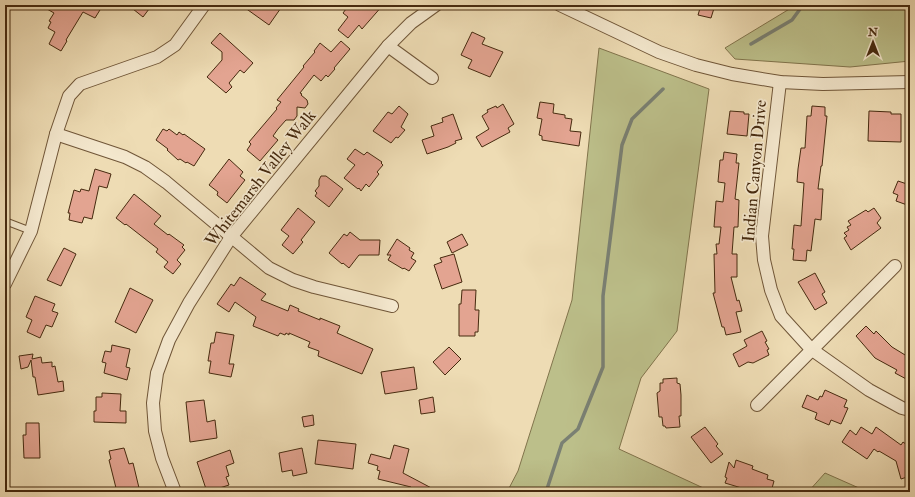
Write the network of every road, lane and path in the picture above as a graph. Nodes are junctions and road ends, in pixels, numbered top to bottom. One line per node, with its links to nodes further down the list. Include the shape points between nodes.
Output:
1 (204, 5): 8 (street, via 175,45 157,58 80,84 69,96)
2 (436, 5): 4 (street, Whitemarsh Valley Walk, via 411,22)
3 (560, 5): 6 (street, via 659,52 696,65)
4 (388, 46): 5 (street); 11 (street, Whitemarsh Valley Walk)
5 (432, 78)
6 (780, 82): 7 (street); 15 (street, Indian Canyon Drive, via 762,236 764,260 771,290 781,316)
7 (910, 82)
8 (56, 134): 10 (street); 11 (street, via 125,157 145,167)
9 (5, 221): 10 (lane)
10 (31, 231): 13 (street)
11 (231, 237): 14 (street, via 269,268 293,280); 18 (street, Whitemarsh Valley Walk, via 189,303 169,340 156,372 153,403 155,431)
12 (895, 266): 15 (street)
13 (5, 284)
14 (392, 306)
15 (811, 349): 16 (street); 17 (street, Indian Canyon Drive, via 869,390)
16 (757, 405)
17 (910, 410)
18 (175, 492)

